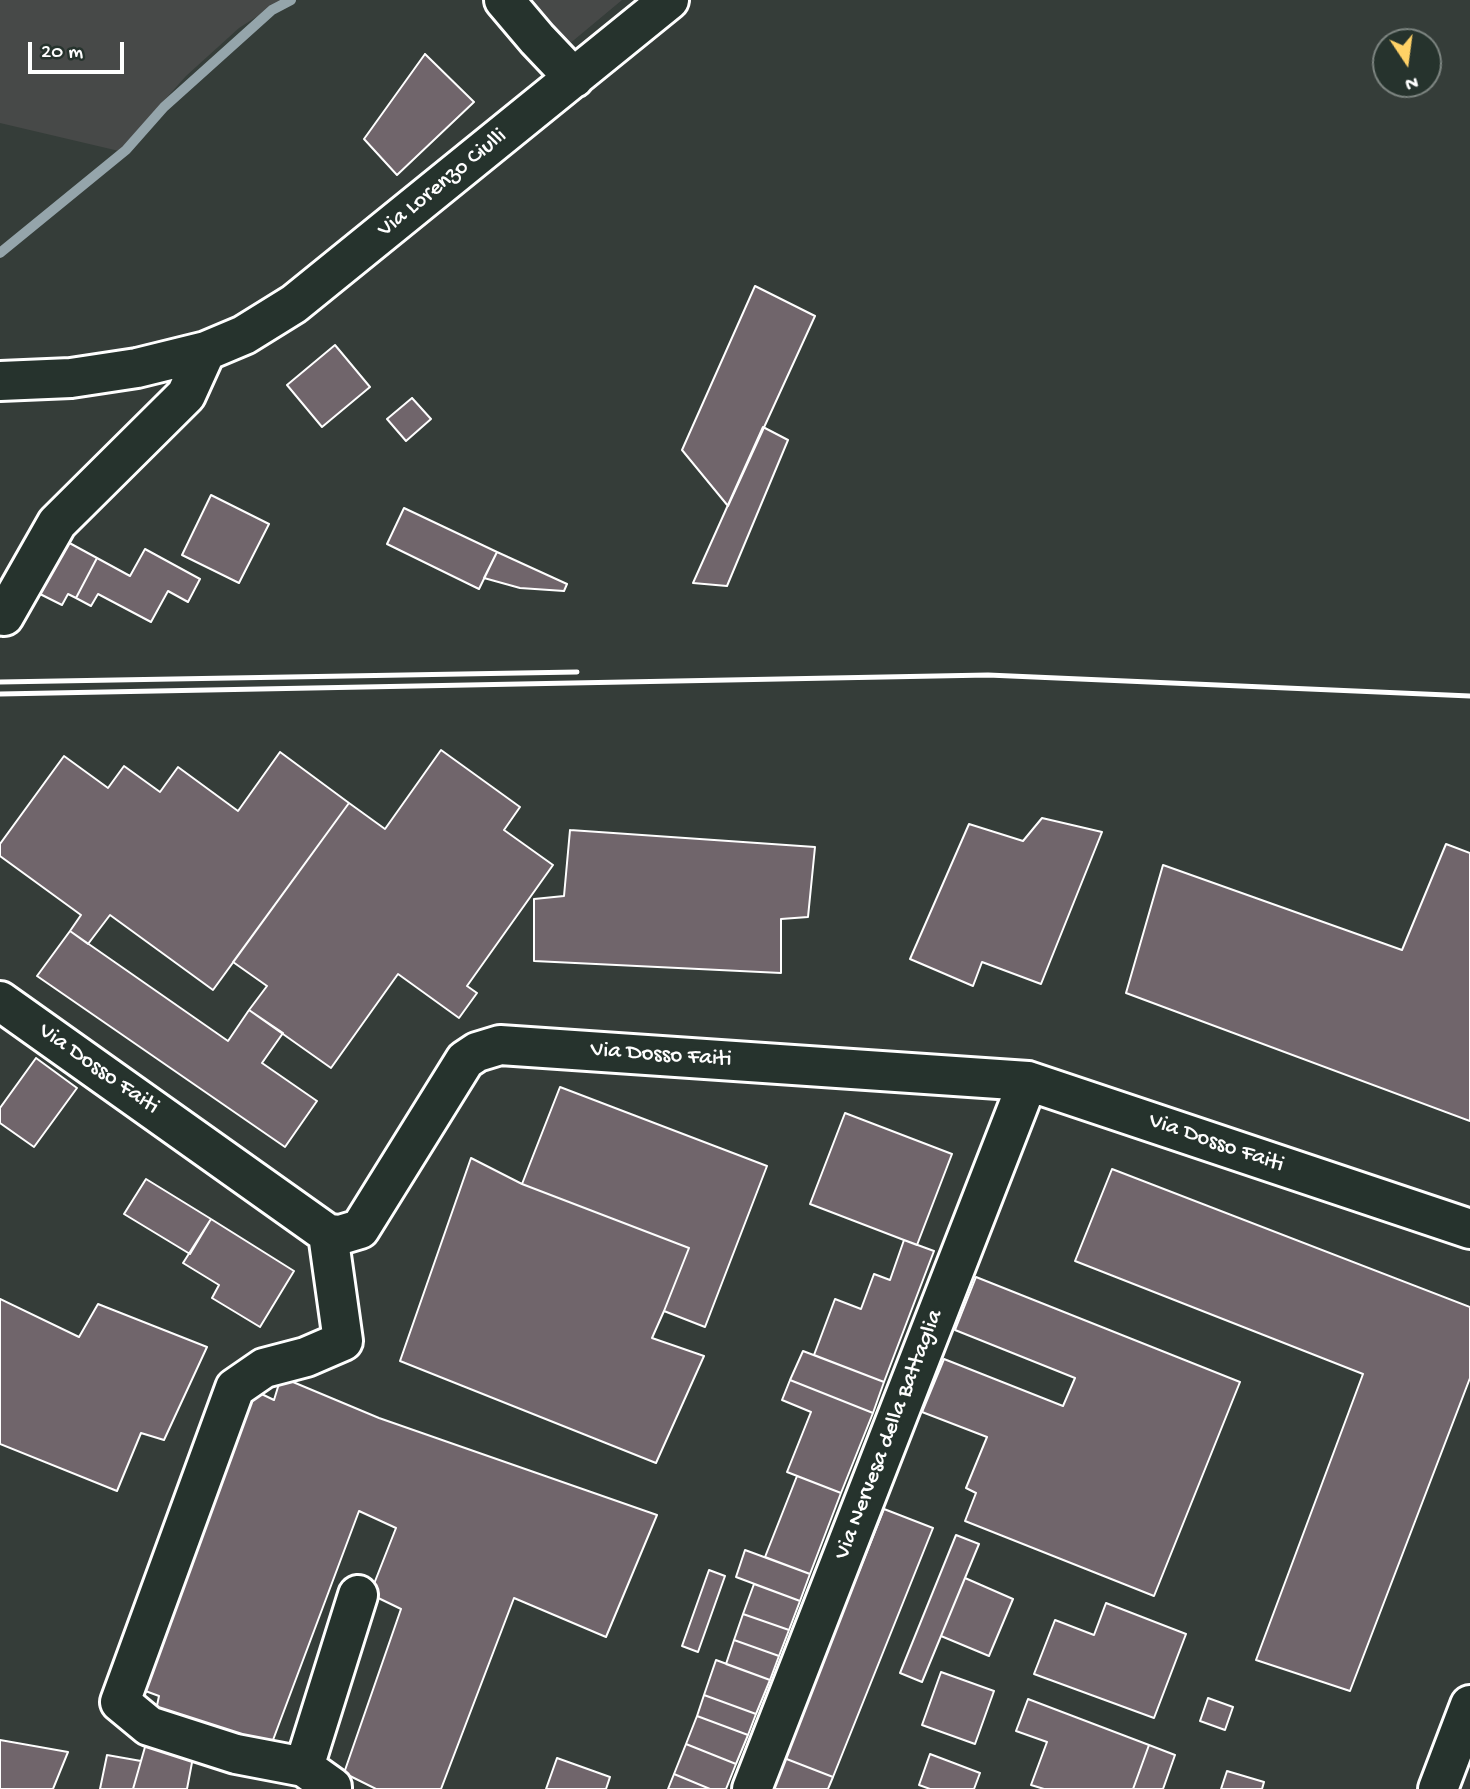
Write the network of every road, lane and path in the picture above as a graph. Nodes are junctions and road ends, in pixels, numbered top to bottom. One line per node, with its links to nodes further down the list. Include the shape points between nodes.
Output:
1 (504, 0): 3 (street)
2 (669, 0): 3 (street, Via Lorenzo Ciulli)
3 (573, 78): 4 (street, Via Lorenzo Ciulli, via 294,304 244,335)
4 (206, 351): 5 (street, Via Lorenzo Ciulli, via 71,378); 6 (street, via 186,396 57,523)
5 (0, 381)
6 (4, 616)
7 (0, 1000): 10 (street, Via Dosso Faiti)
8 (1028, 1080): 9 (street, Via Dosso Faiti); 10 (street, Via Dosso Faiti, via 500,1045 465,1060 360,1229); 14 (street, Via Nervesa della Battaglia)
9 (1470, 1229)
10 (328, 1234): 13 (street, via 343,1341 264,1368 235,1388 120,1702 149,1726)
11 (358, 1595): 13 (street)
12 (1470, 1705): 15 (street)
13 (318, 1778)
14 (752, 1789)
15 (1438, 1789)

